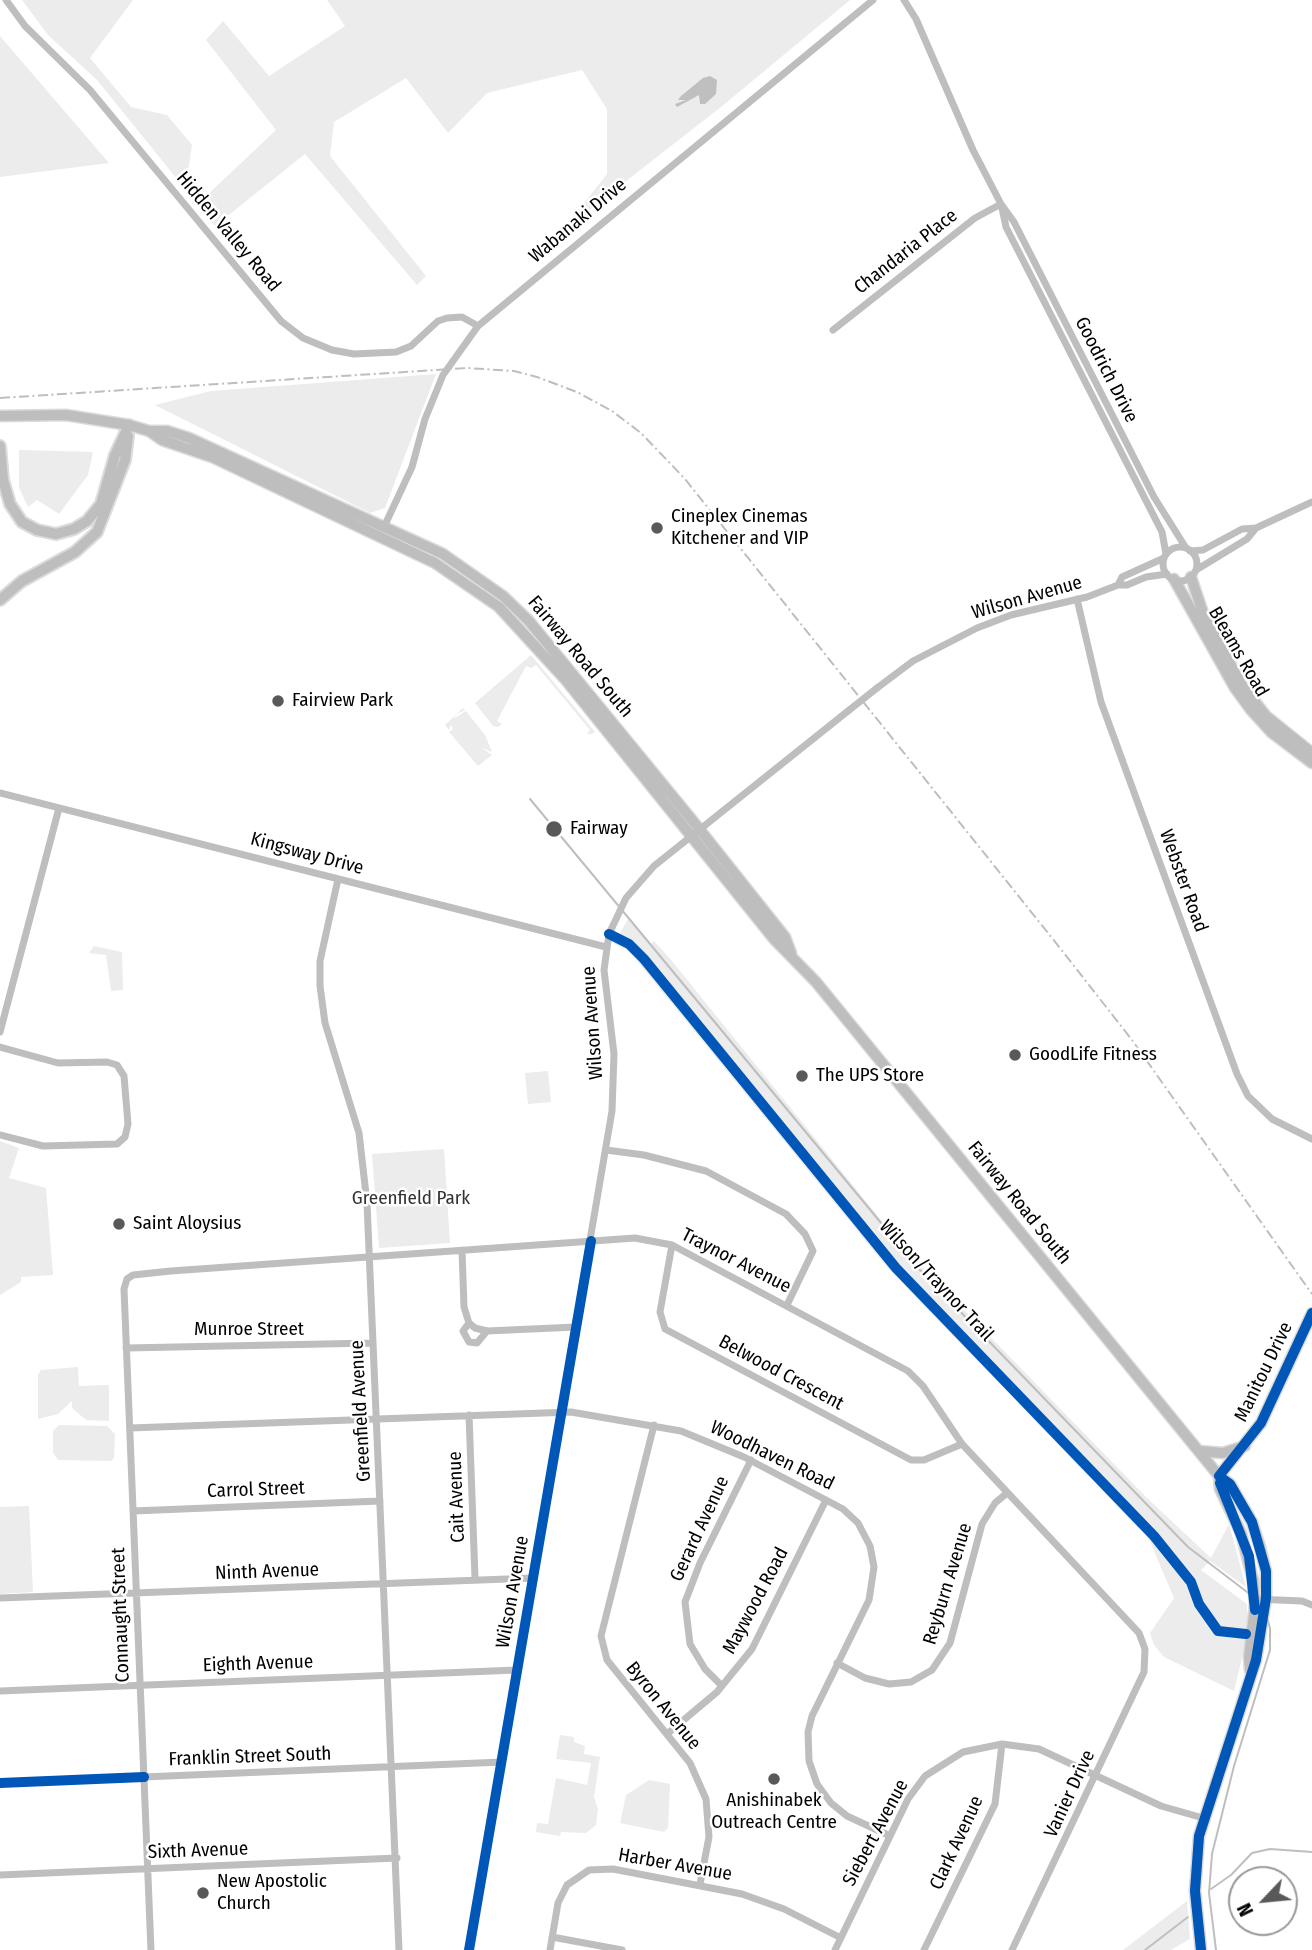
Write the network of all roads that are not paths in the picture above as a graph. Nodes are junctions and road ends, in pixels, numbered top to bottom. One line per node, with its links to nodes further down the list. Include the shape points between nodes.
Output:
1 (6, 0): 5 (street, Hidden Valley Road, via 25,26 90,90 281,321 303,338 354,354 396,352 447,318 462,317)
2 (873, 0): 5 (street, Wabanaki Drive)
3 (904, 0): 4 (street, Goodrich Drive)
4 (1001, 204): 6 (street, Chandaria Place, via 975,218); 14 (street, Goodrich Drive, via 1154,498); 15 (street, Goodrich Drive, via 1006,228 1162,531)
5 (478, 326): 12 (street, Wabanaki Drive, via 443,375 412,467)
6 (833, 330)
7 (0, 416): 8 (main road, Fairway Road South, via 66,415)
8 (129, 425): 9 (main road, Fairway Road South); 10 (highway, via 101,504 87,521 56,534 37,530 16,513 3,480); 20 (highway, via 125,460 97,532 75,552)
9 (149, 431): 12 (main road, Fairway Road South, via 189,438); 25 (main road, Fairway Road South, via 435,563 485,596 521,628)
10 (0, 448)
11 (1312, 502): 13 (street)
12 (384, 527): 25 (main road, Fairway Road South, via 463,566 518,609)
13 (1256, 528): 14 (street, via 1242,530 1203,550); 16 (street, via 1247,539)
14 (1188, 550): 15 (street, via 1175,547); 16 (street, via 1196,560)
15 (1165, 556): 17 (street, via 1163,567); 18 (street, via 1122,577)
16 (1193, 574): 17 (street, Wilson Avenue); 21 (main road, Bleams Road, via 1203,613 1241,684 1266,716)
17 (1170, 577): 18 (street, Wilson Avenue, via 1146,577); 22 (main road, Bleams Road, via 1251,710)
18 (1118, 585): 19 (street, Wilson Avenue)
19 (1077, 599): 25 (street, Wilson Avenue, bridge, via 977,628 913,661); 31 (street, Webster Road, via 1101,702 1237,1074 1248,1096 1272,1119)
20 (0, 600)
21 (1312, 753)
22 (1312, 763)
23 (0, 793): 24 (street, Kingsway Drive)
24 (59, 808): 26 (street, Kingsway Drive); 28 (street)
25 (695, 833): 27 (street, Wilson Avenue, via 637,883 618,913); 52 (main road, Fairway Road South, via 785,937 792,953)
26 (338, 879): 27 (street, Kingsway Drive); 36 (street, Greenfield Avenue, via 320,961 322,1008 359,1133)
27 (606, 947): 32 (street, Wilson Avenue, via 604,984 614,1075)
28 (0, 1032)
29 (0, 1047): 30 (street, via 58,1063 117,1065 124,1076 128,1124 125,1137 117,1144 43,1146)
30 (0, 1135)
31 (1312, 1139)
32 (606, 1150): 33 (street, Wilson Avenue); 38 (street, via 706,1171 786,1214 805,1234 813,1251)
33 (591, 1241): 34 (street, Traynor Avenue, via 635,1238); 35 (street, Traynor Avenue); 41 (street, Wilson Avenue)
34 (672, 1245): 38 (street, Traynor Avenue); 50 (street, Belwood Crescent, via 660,1312 665,1329 911,1460 924,1460)
35 (462, 1250): 36 (street, Traynor Avenue); 40 (street)
36 (371, 1256): 37 (street, Traynor Avenue, via 171,1271); 43 (street, Greenfield Avenue)
37 (127, 1279): 44 (street, Connaught Street)
38 (787, 1305): 50 (street, Traynor Avenue, via 908,1371)
39 (1312, 1313): 51 (main road, Manitou Drive, via 1273,1400)
40 (469, 1323): 42 (street); 42 (street, via 463,1331 469,1342 477,1343)
41 (576, 1327): 42 (street); 45 (street, Wilson Avenue)
42 (487, 1331)
43 (373, 1343): 44 (street, Munroe Street); 47 (street, Greenfield Avenue)
44 (126, 1348): 49 (street, Connaught Street)
45 (562, 1412): 46 (street, Woodhaven Road); 48 (street, Woodhaven Road); 60 (street, Wilson Avenue)
46 (469, 1415): 47 (street, Woodhaven Road); 59 (street, Cait Avenue)
47 (377, 1418): 49 (street, Woodhaven Road); 57 (street, Greenfield Avenue)
48 (654, 1425): 53 (street, Woodhaven Road, via 712,1441); 75 (street, Byron Avenue, via 601,1636 607,1660)
49 (130, 1429): 58 (street, Connaught Street)
50 (962, 1444): 55 (street, Traynor Avenue)
51 (1246, 1445): 52 (main road, via 1223,1453); 54 (main road, Manitou Drive)
52 (1199, 1451): 54 (main road, Fairway Road South)
53 (751, 1460): 56 (street, Woodhaven Road); 73 (street, Gerard Avenue, via 685,1602 690,1644 705,1670)
54 (1219, 1476): 64 (main road, Fairway Road South, via 1230,1484 1252,1522); 65 (main road, via 1220,1489 1249,1556)
55 (1007, 1493): 67 (street, Traynor Avenue, via 1130,1621); 68 (street, Reyburn Avenue, via 982,1524 950,1643 932,1670 911,1682 889,1685)
56 (826, 1500): 68 (street, Woodhaven Road, via 858,1523 874,1567 869,1600); 73 (street, Maywood Road, via 752,1649)
57 (380, 1501): 58 (street, Carrol Street); 61 (street, Greenfield Avenue)
58 (133, 1511): 62 (street, Connaught Street)
59 (475, 1578): 60 (street, Ninth Avenue); 61 (street, Ninth Avenue)
60 (534, 1578): 69 (street, Wilson Avenue)
61 (384, 1584): 62 (street, Ninth Avenue); 71 (street, Greenfield Avenue)
62 (136, 1593): 63 (street, Ninth Avenue); 72 (street, Connaught Street)
63 (0, 1598)
64 (1266, 1598): 65 (street); 66 (street); 70 (main road, Fairway Road South, via 1259,1646)
65 (1255, 1599): 70 (main road)
66 (1312, 1605)
67 (1145, 1649): 79 (street, Vanier Drive, via 1144,1672)
68 (837, 1663): 83 (street, Woodhaven Road, via 808,1732 812,1773 831,1803 847,1816)
69 (517, 1670): 71 (street, Eighth Avenue); 77 (street, Wilson Avenue)
70 (1250, 1670): 82 (main road)
71 (388, 1675): 72 (street, Eighth Avenue); 78 (street, Greenfield Avenue)
72 (139, 1685): 74 (street, Eighth Avenue); 80 (street, Connaught Street)
73 (722, 1686): 75 (street, Maywood Road)
74 (0, 1691)
75 (667, 1734): 87 (street, Byron Avenue, via 690,1763 706,1799 709,1838)
76 (1002, 1744): 79 (street, Siebert Avenue, via 1039,1749); 83 (street, Siebert Avenue, via 963,1752 935,1769 917,1785); 96 (street, Clark Avenue, via 995,1804)
77 (502, 1762): 78 (street, Franklin Street South); 92 (street, Wilson Avenue)
78 (392, 1767): 80 (street, Franklin Street South); 84 (street, Greenfield Avenue)
79 (1097, 1775): 82 (street, Siebert Avenue, via 1161,1805); 97 (street, Vanier Drive)
80 (144, 1777): 81 (street, Franklin Street South); 85 (street, Connaught Street)
81 (0, 1783)
82 (1203, 1818): 98 (main road, via 1195,1872)
83 (890, 1836): 89 (street, Siebert Avenue)
84 (397, 1858): 85 (street, Sixth Avenue); 91 (street, Greenfield Avenue)
85 (147, 1869): 86 (street, Sixth Avenue); 90 (street, Connaught Street)
86 (0, 1875)
87 (701, 1884): 88 (street, Harber Avenue, via 613,1868 589,1870 568,1885 558,1903); 89 (street, Harber Avenue, via 784,1909)
88 (552, 1937): 93 (street, Harber Avenue); 94 (street)
89 (841, 1937): 95 (street, Siebert Avenue)
90 (151, 1950)
91 (400, 1950)
92 (469, 1950)
93 (550, 1950)
94 (622, 1950)
95 (835, 1950)
96 (924, 1950)
97 (1012, 1950)
98 (1201, 1950)

